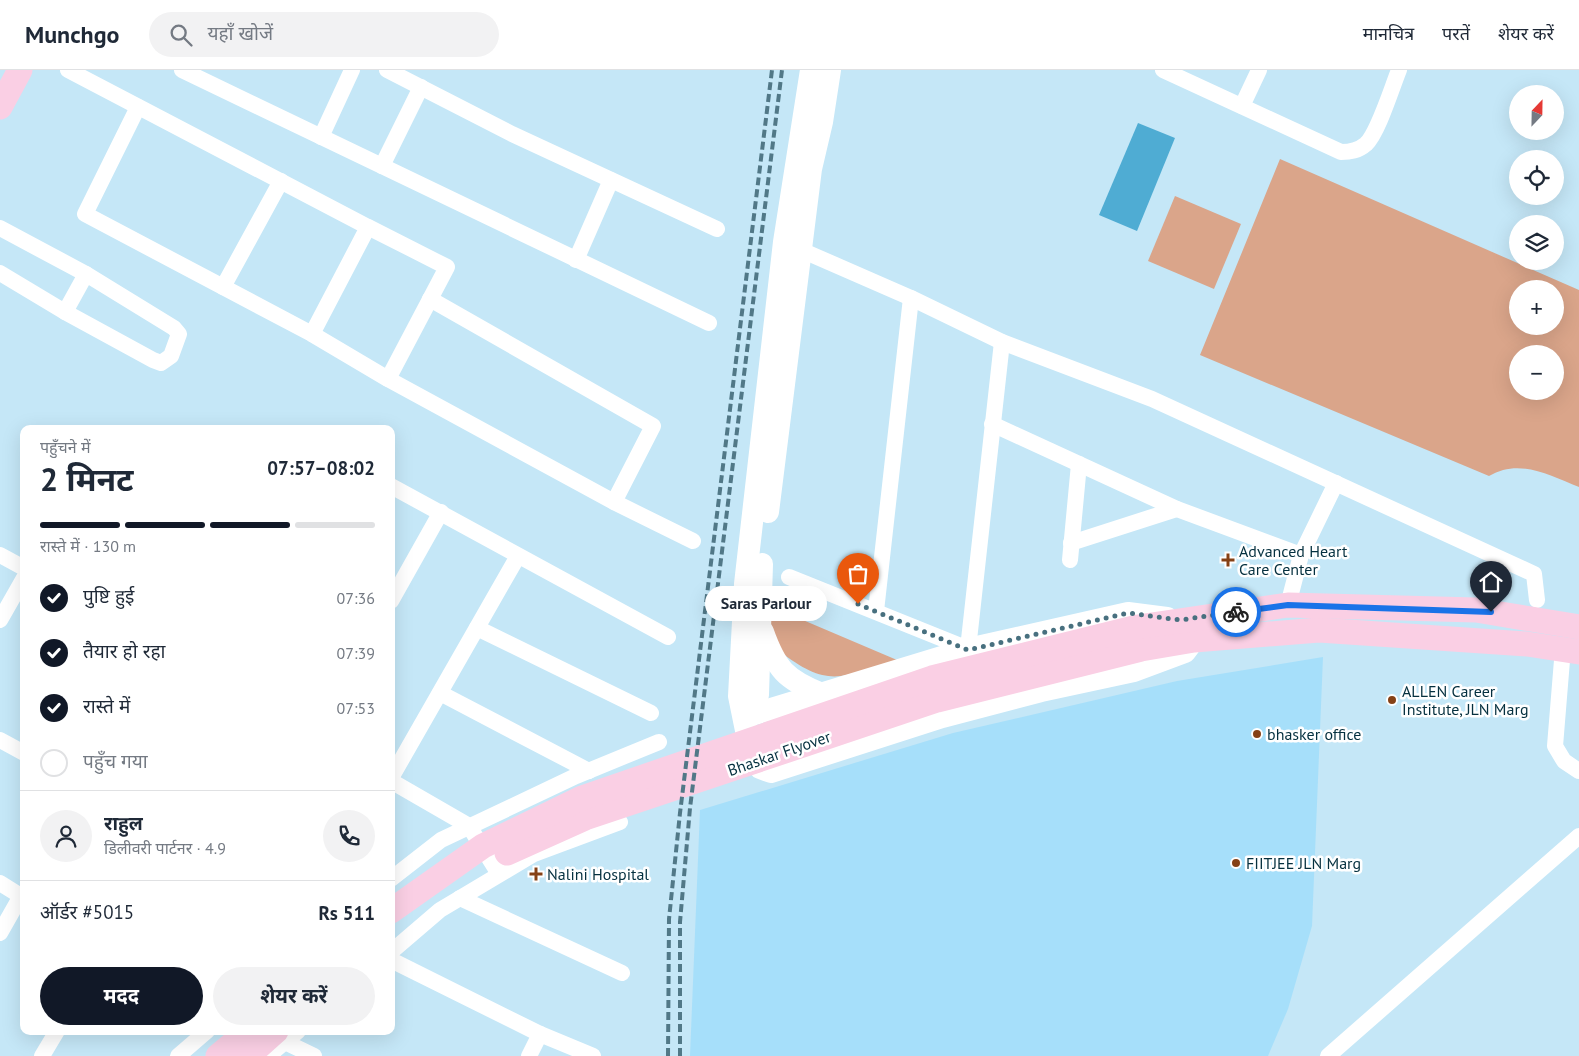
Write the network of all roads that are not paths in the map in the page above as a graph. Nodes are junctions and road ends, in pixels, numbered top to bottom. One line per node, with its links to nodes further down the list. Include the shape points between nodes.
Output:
1 (20, 70): 12 (main road)
2 (68, 70): 13 (street)
3 (182, 70): 15 (street)
4 (352, 70): 15 (street)
5 (388, 70): 11 (street)
6 (811, 70): 67 (street, via 782,252 745,584 739,696)
7 (830, 70): 22 (street, via 811,169)
8 (1163, 70): 14 (street)
9 (1259, 70): 14 (street)
10 (1399, 70): 14 (street, via 1375,130 1367,144 1356,151 1340,152)
11 (421, 87): 16 (street); 17 (street)
12 (0, 106)
13 (138, 106): 18 (street); 26 (street, via 85,214)
14 (1242, 106)
15 (321, 137): 16 (street)
16 (382, 166): 23 (street)
17 (611, 180): 21 (street); 23 (street)
18 (280, 181): 19 (street); 26 (street)
19 (368, 227): 28 (street, via 447,267); 31 (street)
20 (0, 228): 25 (street)
21 (717, 229)
22 (801, 250): 27 (street); 56 (street, via 767,514 760,584)
23 (576, 260): 30 (street)
24 (0, 272): 29 (street)
25 (86, 274): 29 (street); 29 (street, via 174,328 179,334 171,356 161,363 153,360)
26 (224, 287): 31 (street)
27 (911, 298): 32 (street); 53 (street)
28 (430, 299): 33 (street); 38 (street, via 653,426)
29 (65, 312)
30 (709, 323)
31 (312, 334): 33 (street)
32 (1002, 342): 34 (street); 36 (street, via 1152,399)
33 (388, 379): 38 (street)
34 (992, 424): 35 (street); 62 (street)
35 (1078, 464): 39 (street); 42 (street)
36 (1336, 483): 44 (street); 51 (street, via 1534,574)
37 (395, 488): 40 (street)
38 (614, 502): 41 (street)
39 (1177, 509): 42 (street); 44 (street)
40 (441, 512): 45 (street); 50 (street)
41 (693, 541)
42 (1071, 542): 46 (street)
43 (0, 554): 47 (street)
44 (1301, 555): 52 (street)
45 (518, 556): 58 (street); 59 (street)
46 (1070, 560)
47 (20, 566)
48 (789, 577): 53 (street)
49 (20, 585): 54 (street)
50 (395, 594)
51 (1537, 600)
52 (1288, 605): 55 (main road, Bhaskar Flyover); 57 (main road, Bhaskar Flyover, via 1476,610)
53 (876, 611): 62 (street)
54 (0, 620)
55 (1180, 620): 60 (main road, Bhaskar Flyover); 62 (street, via 1128,613)
56 (760, 624): 65 (street, via 774,659 790,679); 67 (street, via 758,695)
57 (1579, 627)
58 (477, 628): 64 (street); 66 (street)
59 (668, 637)
60 (1140, 638): 61 (main road, Bhaskar Flyover); 84 (main road, Bhaskar Flyover, via 932,678 582,798 483,846); 85 (main road, Bhaskar Flyover, via 938,700 585,818 490,860)
61 (1194, 640): 63 (main road, Bhaskar Flyover, via 1339,630); 67 (street, via 1185,652 1134,671 942,717 771,772 760,768 751,755)
62 (968, 650): 65 (street)
63 (1571, 650): 71 (street, via 1554,746 1564,761)
64 (440, 693): 72 (street); 73 (street)
65 (822, 694): 67 (street)
66 (651, 713)
67 (745, 717)
68 (0, 740): 70 (street)
69 (659, 742): 73 (street)
70 (20, 751)
71 (1579, 771)
72 (395, 772)
73 (589, 772): 76 (street)
74 (395, 781): 76 (street)
75 (620, 822): 78 (street, via 534,854)
76 (470, 826): 78 (street); 79 (street, via 441,840)
77 (1579, 836): 103 (street)
78 (499, 874): 82 (street)
79 (395, 875)
80 (0, 882): 81 (street)
81 (20, 896)
82 (460, 898): 87 (street, via 440,910); 89 (street)
83 (20, 900): 86 (street)
84 (395, 908)
85 (395, 927)
86 (0, 933)
87 (395, 949)
88 (395, 962): 90 (street)
89 (622, 972)
90 (540, 1034): 101 (street); 102 (street)
91 (55, 1035): 95 (street)
92 (202, 1035): 96 (street)
93 (243, 1035): 97 (main road)
94 (286, 1035): 98 (main road); 99 (street); 100 (street)
95 (42, 1056)
96 (178, 1056)
97 (218, 1056)
98 (248, 1056)
99 (268, 1056)
100 (313, 1056)
101 (529, 1056)
102 (593, 1056)
103 (1328, 1056)

